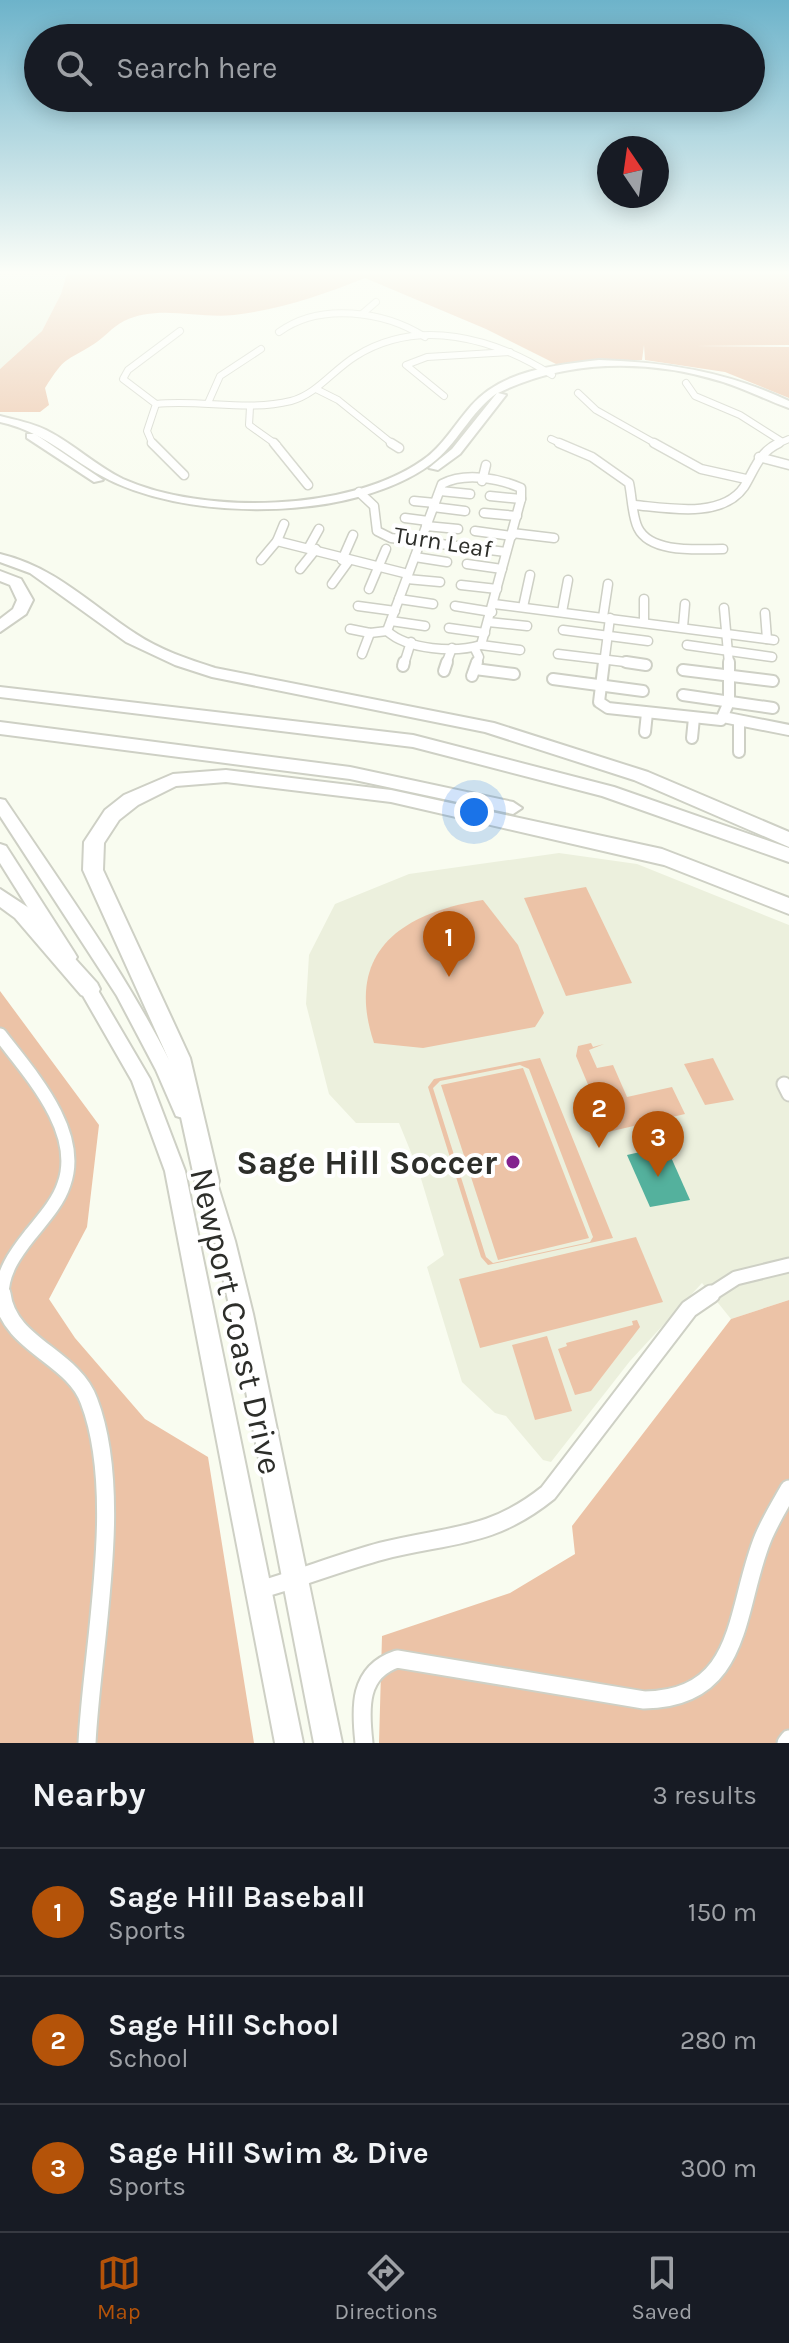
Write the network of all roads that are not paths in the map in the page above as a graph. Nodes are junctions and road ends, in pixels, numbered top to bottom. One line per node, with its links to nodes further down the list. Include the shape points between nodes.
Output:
1 (153, 351): 11 (street, via 123,379)
2 (257, 351): 10 (street, via 220,376)
3 (363, 351): 7 (street)
4 (510, 352): 5 (street); 9 (street, via 406,365)
5 (549, 373): 12 (street, via 603,364 650,366 730,379); 15 (street, via 496,390); 17 (street, via 500,396)
6 (686, 383): 19 (street, via 695,396)
7 (316, 389): 13 (street, via 294,400); 22 (street, via 335,396)
8 (578, 393): 27 (street, via 596,410 701,469)
9 (444, 396)
10 (208, 403): 11 (street); 13 (street)
11 (156, 404): 26 (street, via 149,437)
12 (789, 405)
13 (250, 407): 29 (street, via 249,425 280,447)
14 (0, 419): 32 (street, via 50,434 116,479 175,497 268,505)
15 (460, 425): 17 (street); 20 (street)
16 (0, 426): 32 (street, via 47,444 110,487 161,502 272,511)
17 (477, 428): 21 (street)
18 (551, 439): 37 (street, via 580,450 623,478 631,486)
19 (785, 440): 23 (street)
20 (448, 442): 21 (street); 32 (street, via 418,468)
21 (464, 444): 32 (street, via 414,479)
22 (399, 448)
23 (759, 457): 25 (street); 27 (street)
24 (486, 465): 28 (street)
25 (789, 465)
26 (184, 475)
27 (746, 479): 37 (street, via 732,499 707,507)
28 (482, 481): 30 (street, via 447,480); 34 (street, via 521,488)
29 (308, 485)
30 (440, 491): 31 (street); 36 (street)
31 (470, 494)
32 (362, 495): 51 (street, Turn Leaf, via 374,506 377,531)
33 (490, 496): 34 (street)
34 (521, 499): 40 (street)
35 (414, 501): 36 (street)
36 (434, 505): 38 (street); 42 (street)
37 (635, 505): 54 (street, via 638,528 648,537 677,547)
38 (465, 511)
39 (484, 513): 40 (street)
40 (517, 516): 48 (street)
41 (405, 518): 42 (street)
42 (427, 523): 45 (street); 51 (street)
43 (284, 524): 50 (street)
44 (319, 529): 52 (street)
45 (458, 529)
46 (475, 531): 48 (street)
47 (353, 535): 59 (street)
48 (512, 535): 49 (street); 55 (street)
49 (554, 538)
50 (277, 541): 52 (street); 58 (street)
51 (420, 542): 55 (street, Turn Leaf); 56 (street)
52 (313, 548): 59 (street); 62 (street)
53 (386, 549): 64 (street)
54 (723, 549)
55 (506, 552): 63 (street)
56 (415, 557): 60 (street); 67 (street)
57 (0, 558): 136 (highway, via 33,569 170,659 488,727 641,776)
58 (261, 560)
59 (345, 561): 64 (street); 70 (street)
60 (447, 562)
61 (467, 564): 63 (street)
62 (300, 569)
63 (502, 569): 74 (street)
64 (377, 570): 67 (street); 73 (street)
65 (530, 575): 81 (street)
66 (0, 576): 91 (highway, via 16,582 25,600)
67 (407, 576): 69 (street); 75 (street)
68 (568, 580): 83 (street)
69 (440, 582)
70 (332, 584)
71 (608, 584): 86 (street)
72 (461, 585): 74 (street)
73 (369, 589)
74 (497, 589): 84 (street)
75 (399, 599): 77 (street); 87 (street)
76 (644, 599): 88 (street)
77 (433, 604)
78 (685, 604): 92 (street)
79 (358, 606): 87 (street)
80 (455, 606): 84 (street)
81 (523, 607): 83 (street); 84 (street)
82 (724, 608): 96 (street)
83 (562, 612): 86 (street)
84 (491, 613): 90 (street); 98 (street)
85 (765, 613): 96 (street, via 770,639)
86 (606, 618): 88 (street); 99 (street)
87 (391, 621): 89 (street); 97 (street); 101 (street, via 397,641)
88 (644, 622): 92 (street)
89 (425, 626)
90 (527, 626)
91 (0, 627)
92 (683, 627): 96 (street)
93 (449, 628): 98 (street)
94 (350, 629): 97 (street)
95 (563, 630): 99 (street)
96 (725, 632): 106 (street)
97 (370, 633): 107 (street)
98 (485, 633): 103 (street)
99 (607, 635): 100 (street); 110 (street)
100 (648, 641)
101 (411, 642): 104 (street); 112 (street)
102 (687, 645): 106 (street)
103 (478, 647): 104 (street); 105 (street); 115 (street, via 473,672)
104 (452, 648): 114 (street)
105 (520, 650)
106 (729, 653): 109 (street); 116 (street)
107 (362, 654)
108 (558, 654): 110 (street)
109 (772, 657)
110 (603, 660): 111 (street); 119 (street)
111 (646, 665)
112 (403, 666)
113 (683, 670): 116 (street)
114 (444, 671)
115 (514, 674)
116 (728, 676): 118 (street); 123 (street)
117 (553, 679): 119 (street)
118 (773, 681)
119 (599, 685): 120 (street); 125 (street, via 599,702 608,708)
120 (643, 691)
121 (0, 692): 138 (highway, via 413,741 620,794)
122 (683, 695): 123 (street)
123 (729, 702): 124 (street); 127 (street)
124 (773, 708)
125 (647, 713): 126 (street); 131 (street)
126 (694, 718): 127 (street); 132 (street)
127 (722, 718): 128 (street)
128 (739, 721): 130 (street); 134 (street)
129 (3, 728): 139 (highway, via 428,788 541,816)
130 (788, 730): 133 (street)
131 (645, 732)
132 (692, 738)
133 (789, 744)
134 (739, 752)
135 (0, 804): 144 (street, Newport Coast Drive, via 150,1038)
136 (789, 840)
137 (0, 850): 142 (street, Newport Coast Drive)
138 (789, 855)
139 (675, 860): 141 (highway); 144 (highway, via 391,796 226,776 173,780 131,800 112,815 94,842 93,870 179,1058)
140 (0, 896): 142 (highway, via 22,913)
141 (789, 906)
142 (89, 989): 148 (street, Newport Coast Drive, via 141,1079 175,1171)
143 (0, 1035): 149 (street, via 65,1133 69,1157 64,1184 8,1263 2,1300 26,1337 87,1394 100,1442 102,1522)
144 (207, 1181): 147 (street, Newport Coast Drive, via 239,1299)
145 (789, 1265): 147 (street, via 736,1278 689,1309 548,1493 527,1512 459,1540 413,1542)
146 (789, 1489): 152 (street, via 763,1538 724,1663 711,1680 686,1695 644,1700 397,1659 384,1661 371,1672 364,1688)
147 (295, 1580): 148 (street); 151 (street, Newport Coast Drive)
148 (258, 1590): 150 (street, Newport Coast Drive)
149 (87, 1743)
150 (289, 1743)
151 (328, 1743)
152 (364, 1743)

